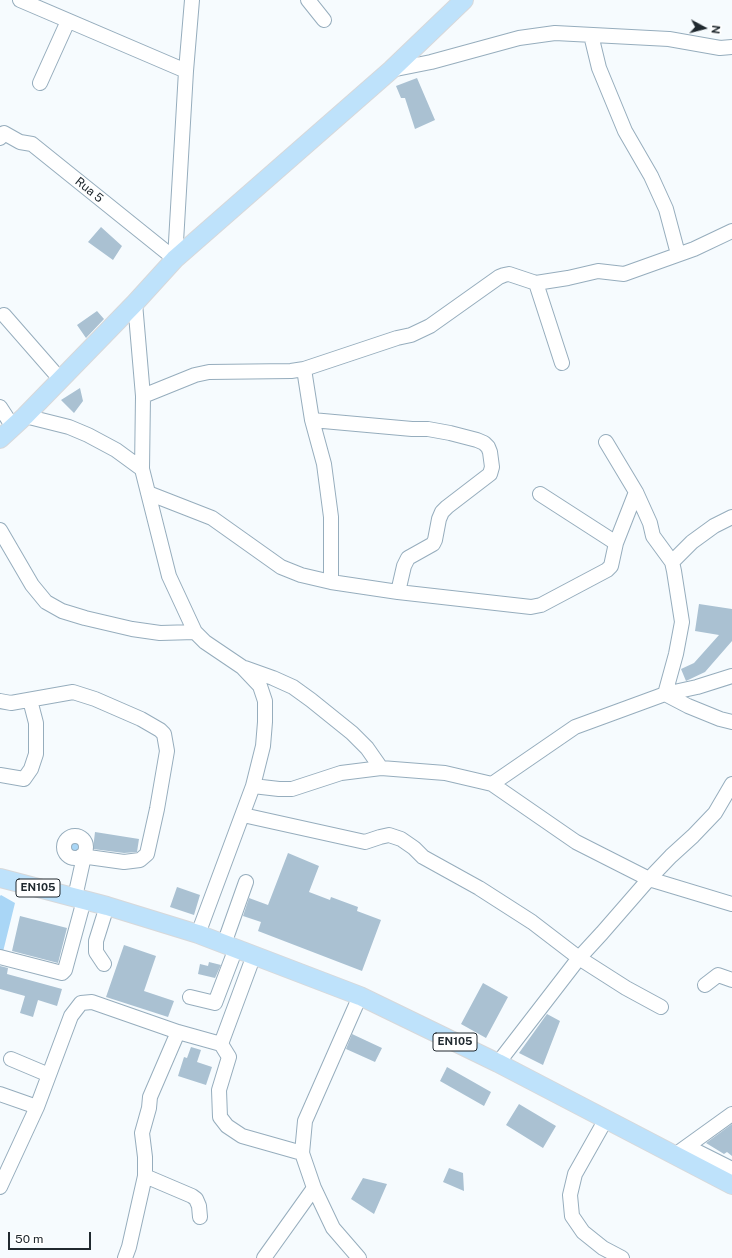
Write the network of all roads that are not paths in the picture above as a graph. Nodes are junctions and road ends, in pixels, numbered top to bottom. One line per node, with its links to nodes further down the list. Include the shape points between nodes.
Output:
1 (20, 0): 5 (street)
2 (192, 0): 11 (street)
3 (308, 0): 6 (street)
4 (464, 0): 10 (main road)
5 (37, 3): 7 (street)
6 (324, 20)
7 (68, 21): 11 (street); 12 (street)
8 (591, 34): 9 (street, via 669,39 720,48); 10 (street, via 556,33 519,38); 15 (street, via 599,68 625,131 651,176 666,209)
9 (732, 47)
10 (391, 70): 16 (main road)
11 (186, 71): 16 (street)
12 (40, 83)
13 (1, 135): 16 (street, Rua 5, via 32,144)
14 (732, 231): 15 (street)
15 (678, 254): 17 (street, via 624,274 598,271)
16 (175, 259): 18 (main road)
17 (536, 283): 20 (street); 21 (street, via 510,274 504,275 430,326 411,335)
18 (134, 303): 22 (main road); 23 (street)
19 (4, 315): 22 (street)
20 (562, 363)
21 (304, 369): 23 (street, via 209,372); 25 (street)
22 (60, 379): 26 (main road)
23 (143, 396): 28 (street)
24 (0, 407): 26 (street)
25 (312, 420): 36 (street, via 324,464 331,517); 37 (street, via 428,429 471,438 488,447 492,467 490,474 442,512 433,544 408,558)
26 (12, 427): 28 (street, via 69,428 116,450)
27 (606, 442): 29 (street)
28 (142, 469): 30 (street)
29 (636, 492): 34 (street); 35 (street, via 653,536)
30 (148, 493): 36 (street, via 212,518 281,567); 38 (street, via 169,576)
31 (540, 494): 34 (street)
32 (732, 517): 35 (street, via 692,542)
33 (0, 531): 38 (street, via 32,585 46,602 62,611 132,629 160,633)
34 (616, 543): 37 (street, via 611,566 607,570 541,605 531,607)
35 (672, 562): 41 (street, via 682,622)
36 (331, 582): 37 (street)
37 (398, 592)
38 (195, 632): 39 (street, via 205,642)
39 (242, 667): 45 (street, via 293,687 311,700 352,733); 49 (street, via 260,686 266,701 263,746)
40 (732, 676): 41 (street)
41 (665, 694): 44 (street, via 720,720); 47 (street, via 575,727)
42 (30, 700): 43 (street, via 11,703); 46 (street, via 36,723 36,754 31,769 24,779); 54 (street, via 73,692 141,719 164,734 167,751 146,854 140,860 124,862 81,856 83,860)
43 (0, 701)
44 (732, 722)
45 (381, 768): 47 (street, via 445,773); 49 (street, via 341,773 292,789)
46 (0, 774)
47 (492, 784): 52 (street, via 576,842)
48 (732, 784): 52 (street, via 715,813)
49 (253, 786): 50 (street)
50 (243, 815): 57 (street); 61 (street, via 365,842 389,835 401,839 423,857 479,888 532,922)
51 (0, 878): 54 (main road, EN105)
52 (649, 879): 55 (street); 61 (street)
53 (246, 882): 58 (street)
54 (80, 899): 56 (main road, EN105); 60 (street, via 65,970 62,973)
55 (732, 904)
56 (107, 906): 57 (main road, EN105); 62 (street, via 96,941 96,952)
57 (198, 934): 58 (main road, EN105)
58 (230, 946): 59 (main road, EN105); 65 (street, via 215,1003)
59 (254, 954): 66 (main road, EN105); 69 (street)
60 (0, 957)
61 (579, 958): 67 (street); 71 (street)
62 (104, 964)
63 (732, 980): 64 (street, via 718,975)
64 (705, 985)
65 (190, 996)
66 (360, 996): 71 (main road, EN105); 78 (street, via 305,1121)
67 (661, 1007)
68 (178, 1032): 69 (street); 72 (street, via 92,1002 81,1003 71,1016); 80 (street, via 150,1097 142,1133)
69 (221, 1044): 78 (street, via 229,1057 219,1090 220,1117 227,1126 242,1136)
70 (11, 1059): 72 (street)
71 (498, 1063): 76 (main road, EN105)
72 (50, 1075): 74 (street)
73 (0, 1094): 74 (street)
74 (37, 1107): 82 (street)
75 (732, 1114): 77 (street)
76 (606, 1119): 77 (main road, EN105); 85 (street, via 575,1174 570,1195 572,1216)
77 (682, 1151): 79 (street); 81 (main road, EN105)
78 (302, 1153): 83 (street)
79 (732, 1169)
80 (145, 1176): 84 (street, via 192,1196 199,1206); 86 (street)
81 (732, 1185)
82 (0, 1187)
83 (314, 1188): 87 (street); 88 (street, via 333,1228)
84 (200, 1217)
85 (606, 1253): 89 (street)
86 (125, 1258)
87 (264, 1258)
88 (359, 1258)
89 (622, 1258)

